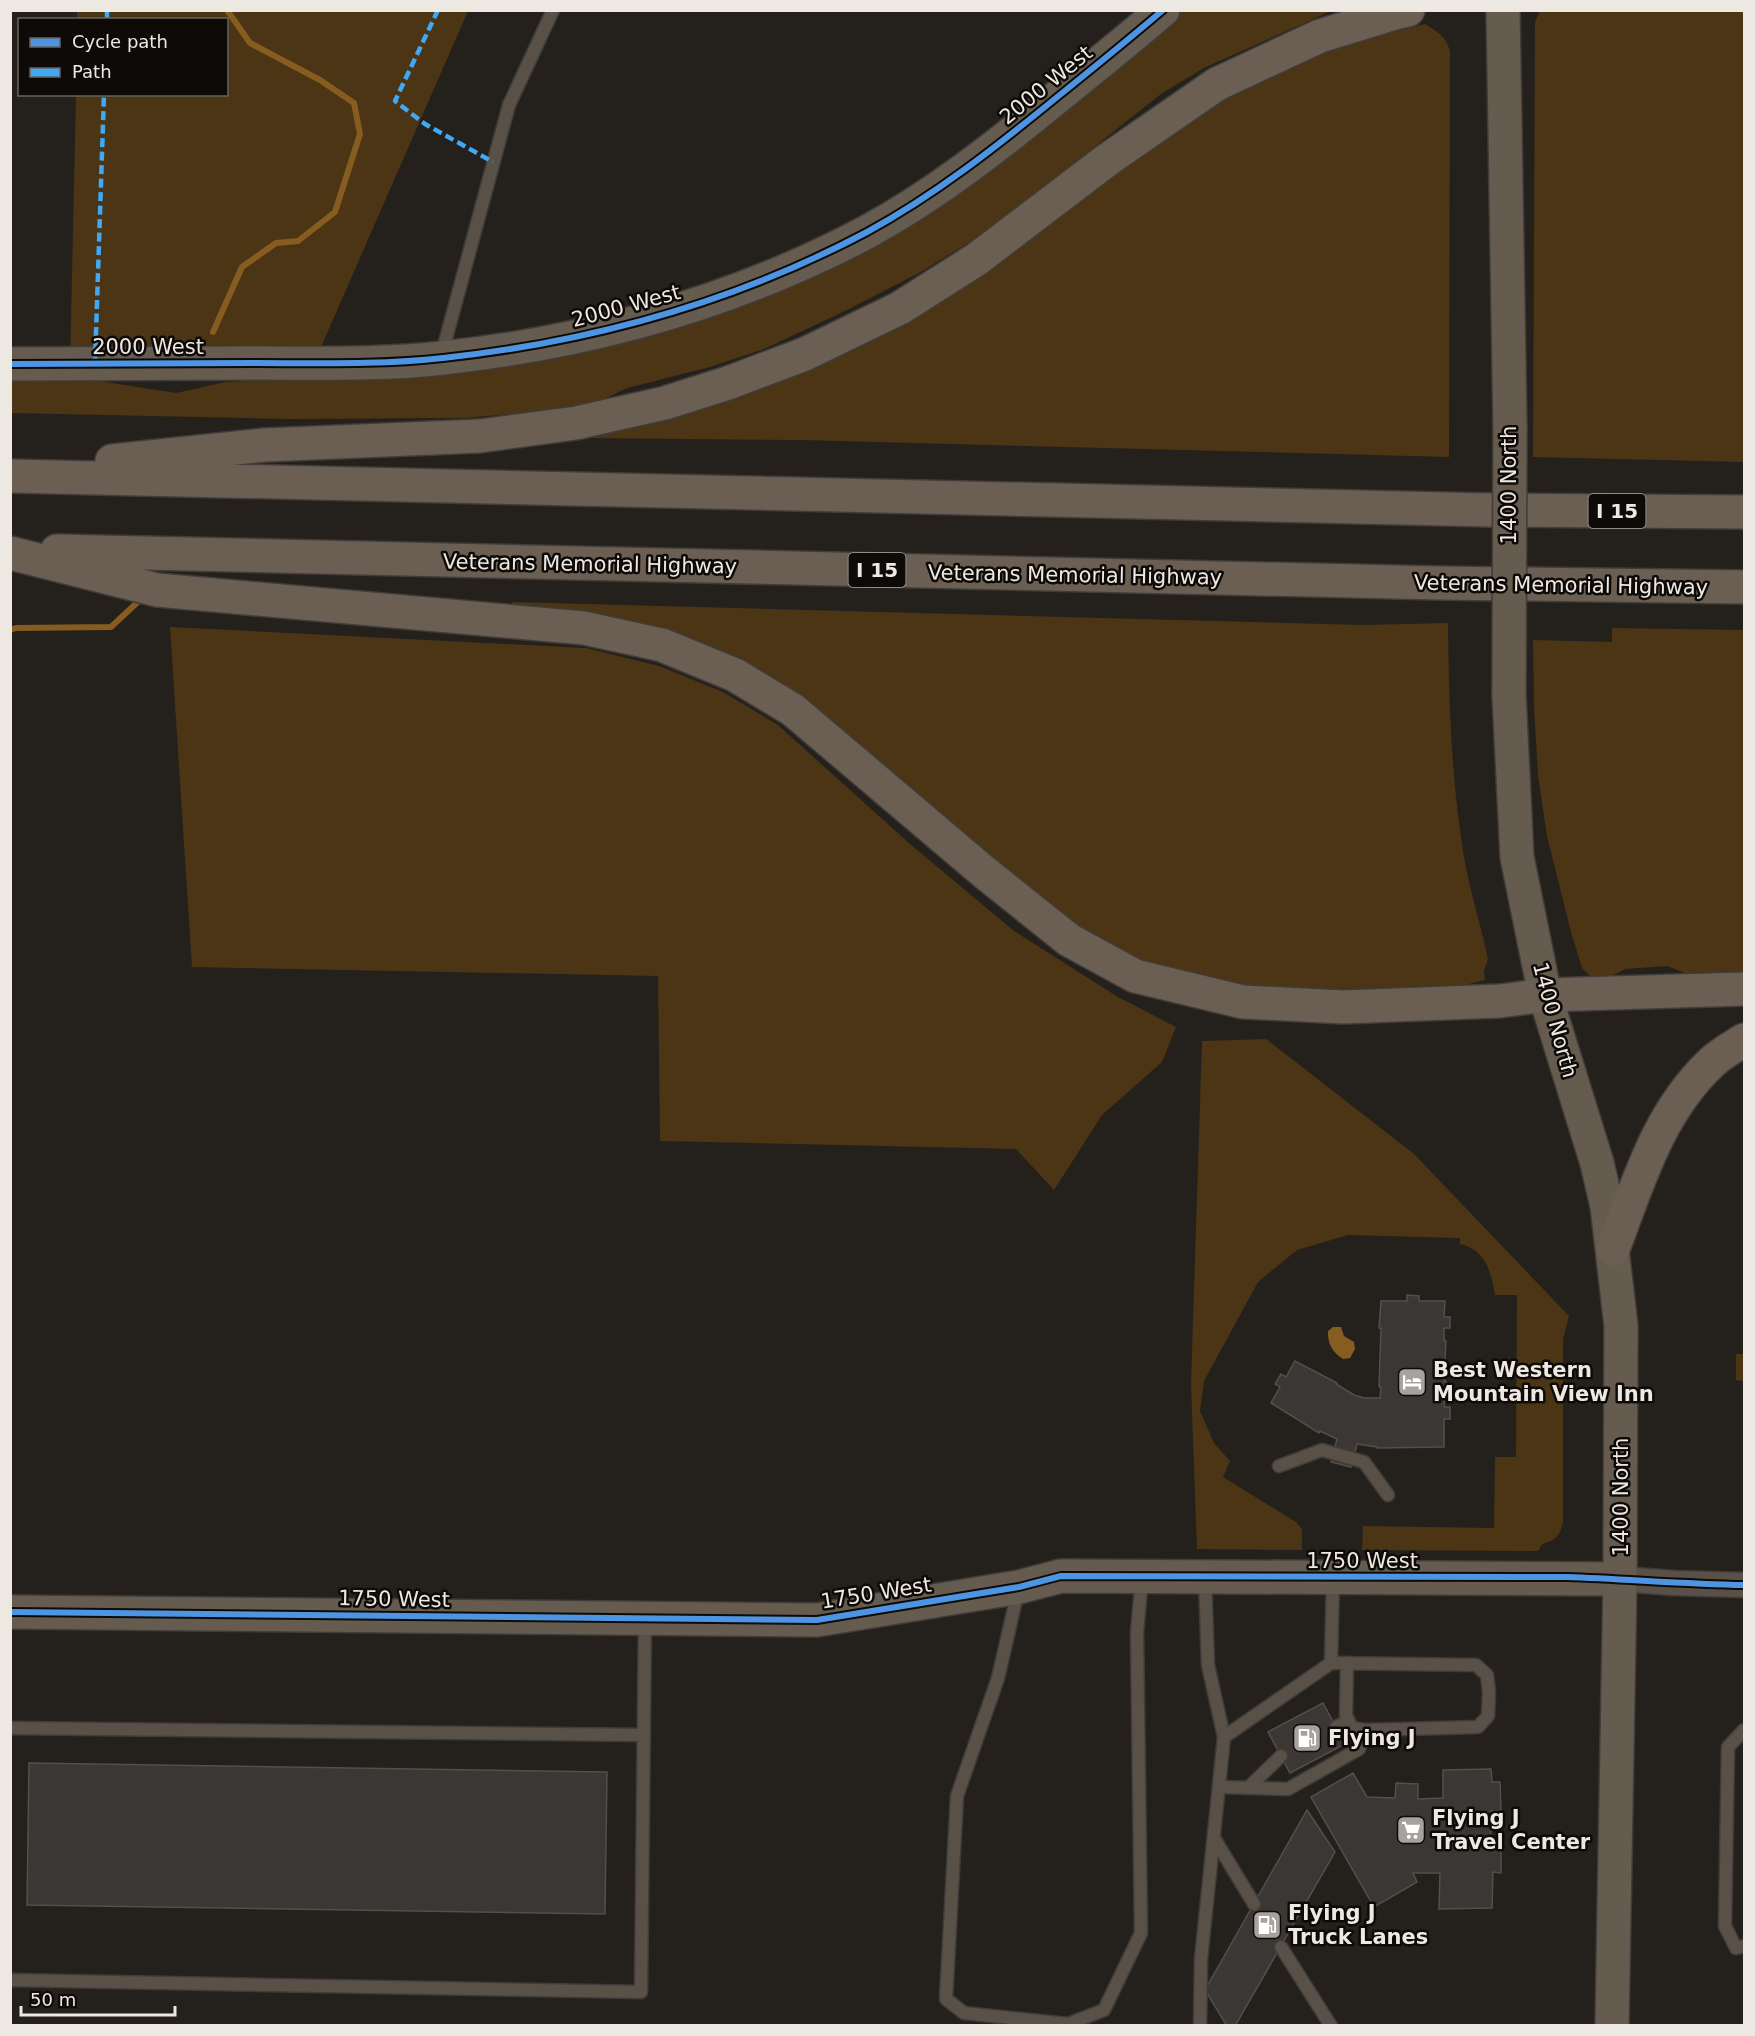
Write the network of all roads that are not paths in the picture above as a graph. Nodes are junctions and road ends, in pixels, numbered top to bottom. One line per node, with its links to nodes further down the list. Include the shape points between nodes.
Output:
1 (553, 10): 5 (lane, via 509,105)
2 (1163, 10): 5 (street, 2000 West, via 983,158 868,231 811,259 754,285 638,323 515,349)
3 (1408, 10): 7 (highway, via 1320,36 1217,84 1107,160 977,259 900,308 805,354 728,383 664,404 576,423 480,436 265,445)
4 (1503, 10): 12 (street, 1400 North, bridge, via 1510,428 1509,695 1516,857)
5 (441, 358): 6 (street, 2000 West, via 325,363)
6 (10, 364)
7 (10, 474): 8 (highway, I 15, via 1489,510)
8 (1744, 512)
9 (10, 552): 10 (highway, Veterans Memorial Highway / I 15); 12 (highway, via 157,590 584,628 662,645 735,675 794,710 1069,940 1135,976 1243,1002 1343,1007 1500,1001)
10 (1744, 587)
11 (1744, 989): 12 (highway)
12 (1545, 994): 14 (street, 1400 North, via 1597,1163)
13 (1744, 1040): 14 (highway, via 1712,1062 1670,1114 1651,1150)
14 (1613, 1249): 20 (street, 1400 North, via 1622,1326)
15 (1279, 1466): 16 (lane, via 1322,1450 1364,1462)
16 (1388, 1495)
17 (1142, 1576): 18 (street, 1750 West); 22 (street, 1750 West, via 1061,1576); 22 (lane, via 1137,1632 1141,1933 1104,2010 1068,2024 964,2013 946,1999 957,1796 998,1678)
18 (1205, 1577): 19 (street, 1750 West); 33 (lane, via 1208,1665)
19 (1333, 1577): 20 (street, 1750 West); 25 (lane)
20 (1620, 1579): 21 (street, 1750 West); 44 (street, 1400 North)
21 (1744, 1584)
22 (1019, 1587): 24 (street, 1750 West, via 816,1620)
23 (10, 1612): 24 (street, 1750 West)
24 (645, 1618): 32 (lane)
25 (1331, 1663): 26 (lane); 33 (lane)
26 (1347, 1664): 27 (lane); 30 (lane, via 1476,1665 1487,1675 1488,1716 1478,1727)
27 (1348, 1721): 28 (lane); 30 (lane, via 1352,1728)
28 (1336, 1727)
29 (10, 1728): 32 (lane)
30 (1365, 1730): 36 (lane, via 1359,1749 1288,1789)
31 (1744, 1730): 39 (lane, via 1728,1747 1725,1926 1736,1948)
32 (644, 1734): 41 (lane, via 641,1992)
33 (1224, 1737): 35 (lane)
34 (1281, 1756): 36 (lane)
35 (1220, 1787): 36 (lane); 37 (lane)
36 (1248, 1788)
37 (1214, 1838): 38 (lane); 42 (lane)
38 (1254, 1904)
39 (1744, 1946)
40 (1281, 1947): 43 (lane)
41 (10, 1980)
42 (1200, 2025)
43 (1331, 2025)
44 (1612, 2025)

